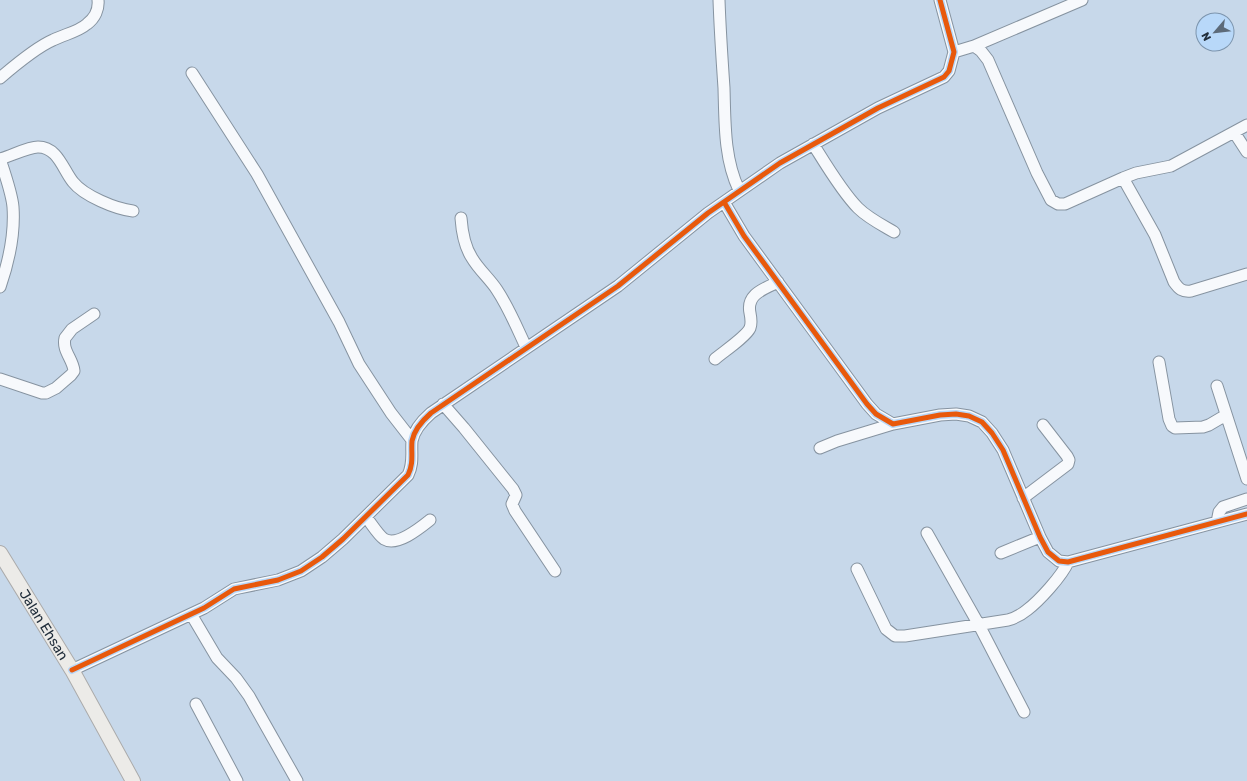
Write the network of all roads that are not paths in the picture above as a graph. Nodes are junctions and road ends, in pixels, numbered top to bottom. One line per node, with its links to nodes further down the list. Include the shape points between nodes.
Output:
1 (98, 0): 8 (street, via 99,6 95,16 88,24 52,40)
2 (718, 0): 15 (street, via 725,122 730,163)
3 (940, 0): 6 (street)
4 (1082, 0): 5 (street)
5 (974, 46): 6 (street); 14 (street, via 988,60 1051,200 1065,204)
6 (954, 52): 11 (street, via 949,71 944,77 878,108)
7 (192, 73): 33 (street, via 257,174 339,322 359,364)
8 (0, 78)
9 (1247, 125): 10 (street)
10 (1234, 132): 12 (street); 14 (street, via 1171,166)
11 (813, 144): 15 (street, via 780,162); 19 (street, via 857,207)
12 (1247, 152)
13 (0, 159): 17 (street, via 38,147 46,148 62,163 73,183 82,190 121,210); 22 (street, via 13,213 12,242)
14 (1123, 178): 20 (street, via 1155,235 1178,289 1184,292 1191,291)
15 (739, 190): 16 (street)
16 (724, 202): 21 (street, via 744,236); 24 (street, via 618,286)
17 (133, 211)
18 (461, 218): 24 (street, via 466,246 472,258 496,289)
19 (894, 232)
20 (1247, 274)
21 (778, 282): 25 (street, via 751,298 748,307 752,323 750,328); 31 (street, via 866,404 876,414)
22 (0, 287)
23 (94, 314): 27 (street, via 72,329 65,338 65,348 74,371 56,388 42,393)
24 (526, 347): 29 (street)
25 (715, 359)
26 (1159, 362): 30 (street, via 1172,426 1203,427)
27 (0, 379)
28 (1217, 386): 30 (street)
29 (442, 404): 33 (street, via 422,422); 48 (street, via 513,489 516,495 512,504 515,511)
30 (1226, 415): 35 (street)
31 (893, 424): 34 (street); 36 (street, via 956,414 982,422 1003,450)
32 (1043, 425): 36 (street, via 1068,456 1068,464)
33 (412, 440): 39 (street, via 413,461 408,475)
34 (820, 448)
35 (1247, 479)
36 (1023, 498): 43 (street)
37 (1247, 499): 41 (street, via 1223,507)
38 (1247, 514): 41 (street)
39 (366, 517): 40 (street, via 383,538 391,541 412,533); 49 (street, via 322,557 301,571 278,580 234,589)
40 (430, 520)
41 (1217, 522): 46 (street)
42 (927, 533): 50 (street)
43 (1040, 537): 45 (street); 46 (street, via 1048,552 1059,561)
44 (0, 553): 51 (main road, Jalan Ehsan)
45 (1001, 553)
46 (1068, 562): 50 (street, via 1064,572 1017,617)
47 (857, 569): 50 (street, via 886,629 895,636)
48 (555, 571)
49 (190, 614): 51 (street); 56 (street, via 217,658 249,696)
50 (979, 625): 53 (street)
51 (72, 670): 54 (main road, Jalan Ehsan)
52 (196, 704): 55 (street)
53 (1024, 712)
54 (133, 781)
55 (237, 781)
56 (297, 781)

